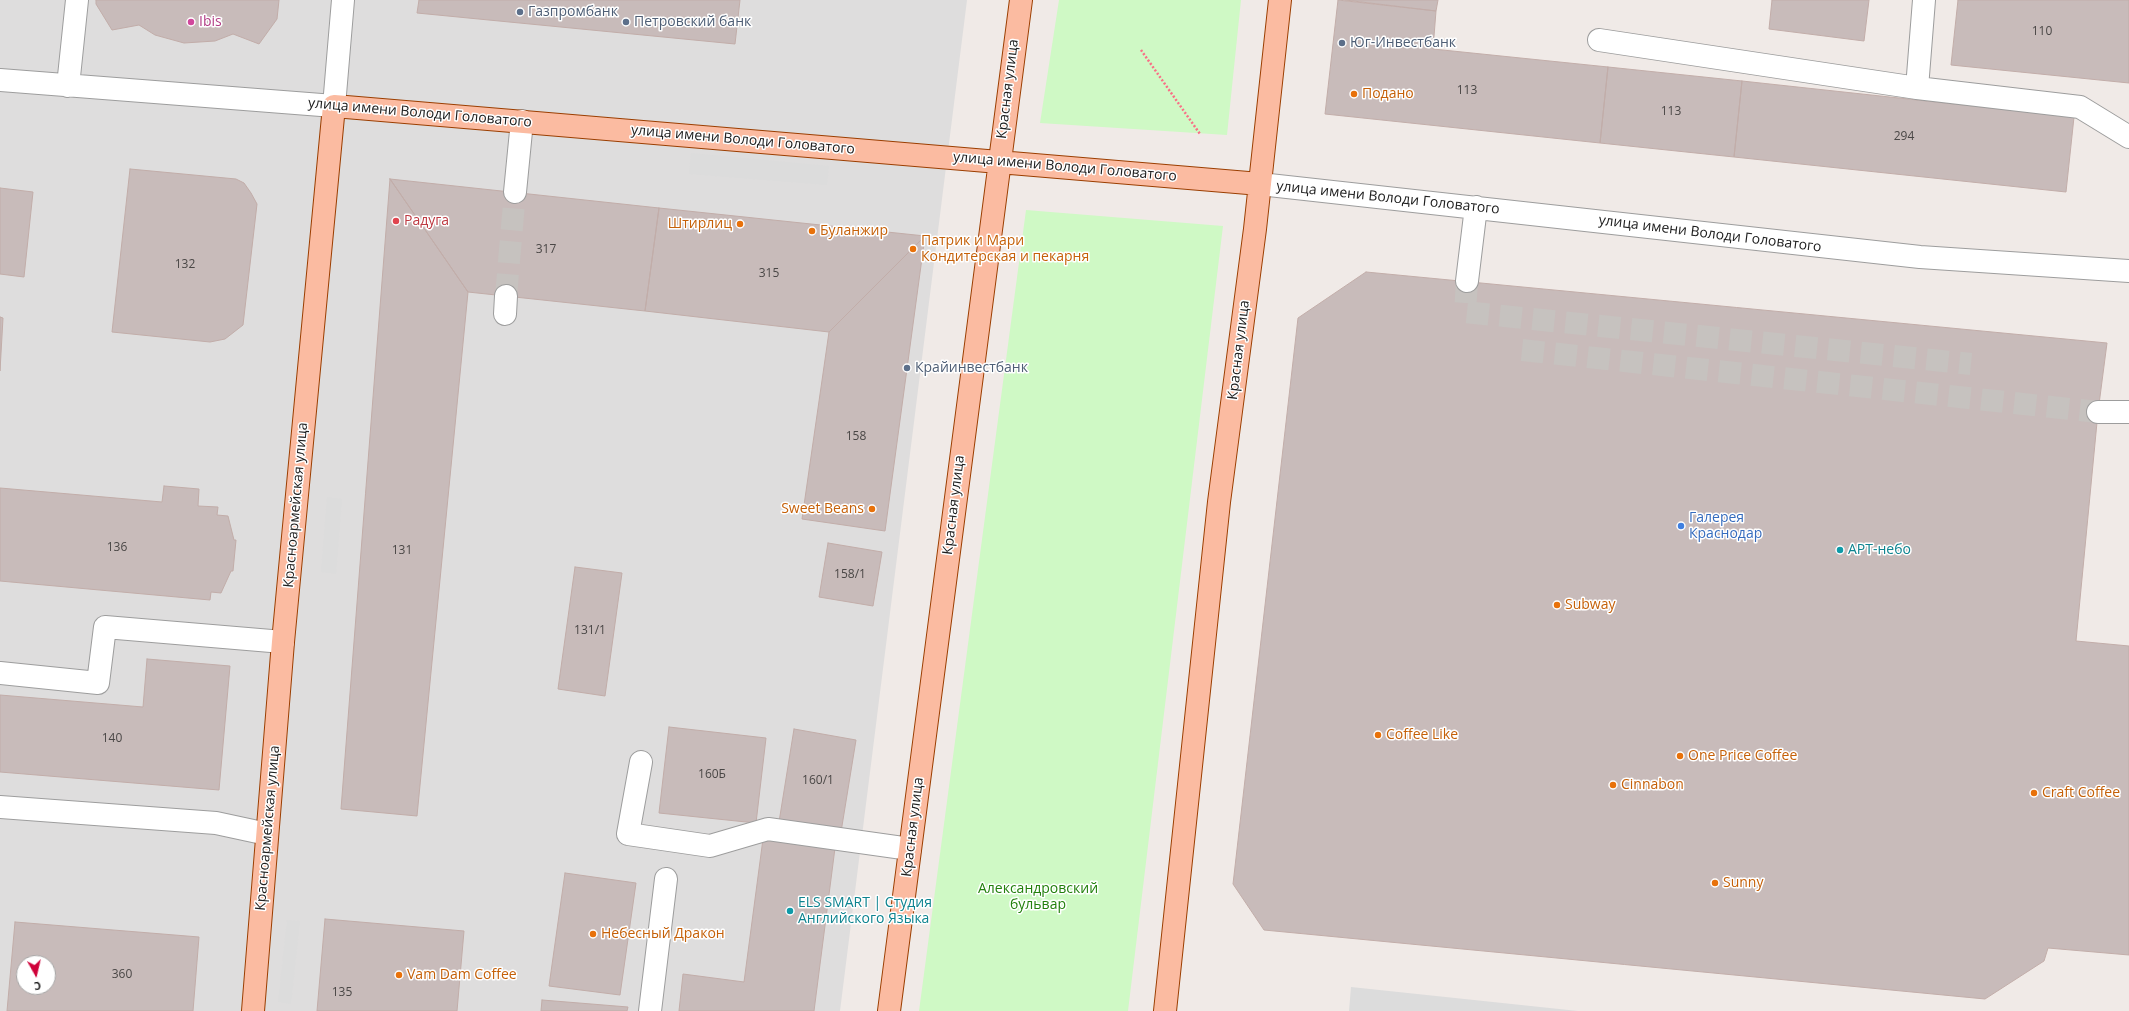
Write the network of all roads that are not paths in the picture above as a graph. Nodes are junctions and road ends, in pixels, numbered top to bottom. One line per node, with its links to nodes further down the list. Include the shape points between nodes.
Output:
1 (77, 0): 8 (street)
2 (343, 0): 10 (street, Красноармейская улица)
3 (1021, 0): 13 (main road, Красная улица)
4 (1280, 0): 14 (main road, Красная улица)
5 (1924, 0): 9 (street)
6 (1599, 40): 9 (street)
7 (0, 80): 8 (street, улица имени Володи Головатого)
8 (68, 86): 10 (street, улица имени Володи Головатого)
9 (1917, 88): 12 (street, via 2080,107)
10 (334, 106): 11 (main road, улица имени Володи Головатого); 21 (main road, Красноармейская улица)
11 (522, 121): 13 (main road, улица имени Володи Головатого); 15 (street)
12 (2129, 137)
13 (999, 161): 14 (main road, улица имени Володи Головатого); 26 (main road, Красная улица)
14 (1260, 184): 16 (street, улица имени Володи Головатого); 31 (main road, Красная улица, via 1219,502)
15 (515, 192)
16 (1476, 207): 17 (street, улица имени Володи Головатого, via 1920,257); 18 (street)
17 (2129, 271)
18 (1466, 281)
19 (2098, 412): 20 (street)
20 (2129, 412)
21 (283, 642): 22 (street, via 105,627 98,683); 25 (main road, Красноармейская улица)
22 (0, 673)
23 (641, 762): 26 (street, via 628,834 710,846 768,828)
24 (0, 807): 25 (street, via 216,823)
25 (267, 834): 28 (main road, Красноармейская улица)
26 (910, 849): 30 (main road, Красная улица)
27 (666, 879): 29 (street)
28 (253, 1011)
29 (650, 1011)
30 (889, 1011)
31 (1165, 1011)

